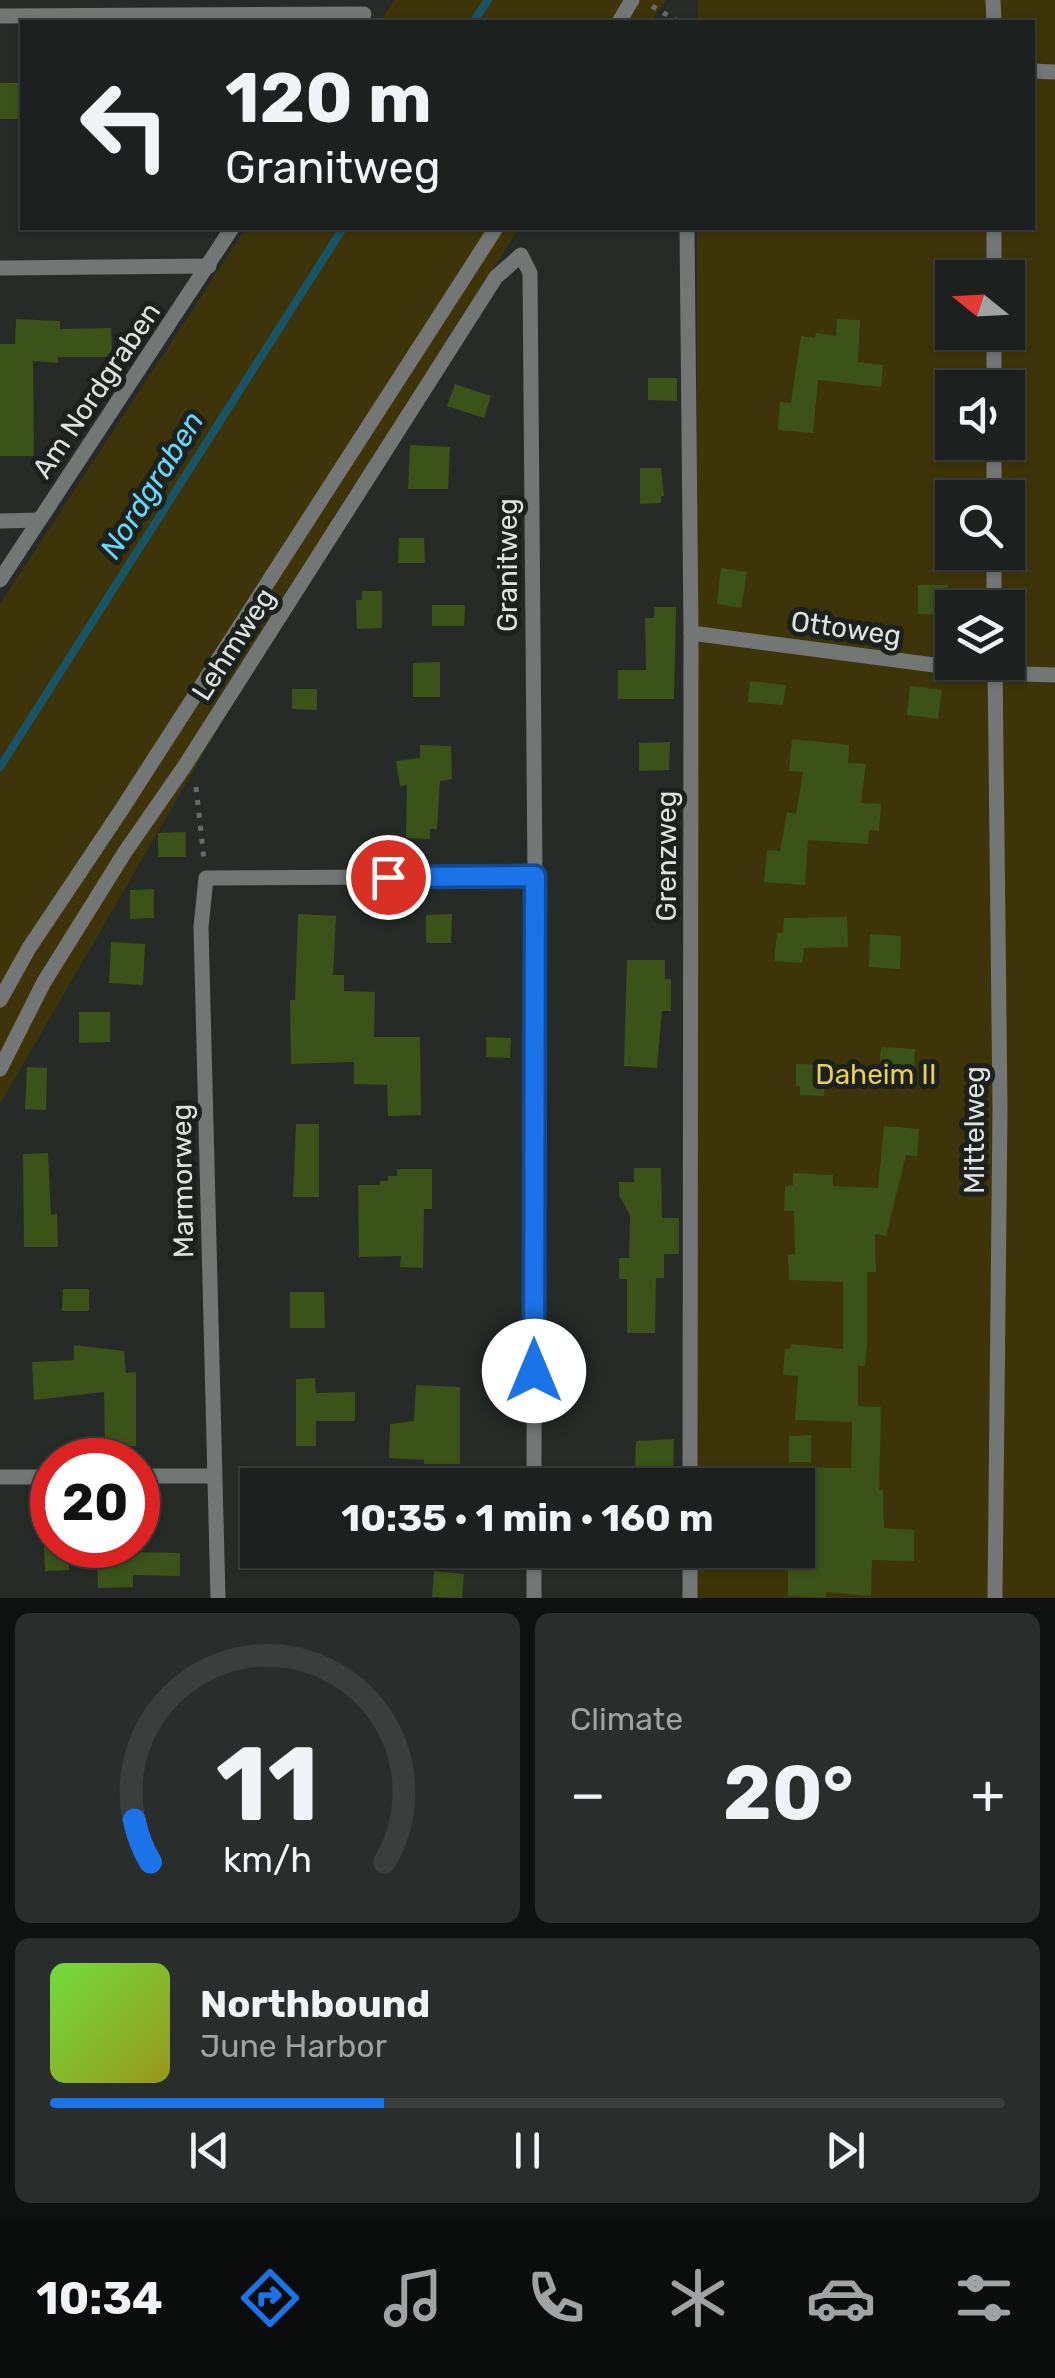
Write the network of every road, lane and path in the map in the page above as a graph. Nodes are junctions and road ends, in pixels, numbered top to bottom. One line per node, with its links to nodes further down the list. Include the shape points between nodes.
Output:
1 (641, 0): 4 (path)
2 (366, 12): 3 (lane)
3 (0, 16)
4 (676, 20)
5 (231, 230): 11 (lane, Am Nordgraben)
6 (495, 230): 22 (lane)
7 (688, 230): 16 (lane, Grenzweg)
8 (994, 230): 10 (lane)
9 (521, 255): 21 (lane, Lehmweg, via 496,277); 24 (lane, Granitweg, via 530,273)
10 (994, 260)
11 (209, 266): 12 (lane); 13 (lane, Am Nordgraben)
12 (0, 268)
13 (39, 520): 14 (lane); 15 (lane, Am Nordgraben)
14 (0, 521)
15 (0, 580)
16 (691, 633): 17 (lane, Ottoweg); 29 (lane, Grenzweg)
17 (935, 661)
18 (1025, 672): 19 (lane, Ottoweg)
19 (1055, 675)
20 (994, 680): 39 (lane, Mittelweg, via 1000,1108)
21 (184, 767): 23 (lane, Lehmweg); 25 (path, via 198,791)
22 (120, 812): 23 (lane); 26 (lane)
23 (125, 852): 27 (lane, Lehmweg, via 44,982)
24 (535, 876): 25 (lane); 28 (lane, Granitweg)
25 (206, 878): 32 (lane, Marmorweg, via 201,927)
26 (0, 1000)
27 (0, 1069)
28 (534, 1468)
29 (690, 1468)
30 (30, 1476): 33 (lane)
31 (160, 1476): 32 (lane)
32 (214, 1476): 36 (lane, Marmorweg)
33 (0, 1477)
34 (534, 1568): 37 (lane)
35 (690, 1568): 38 (lane)
36 (218, 1598)
37 (534, 1598)
38 (690, 1598)
39 (995, 1598)

